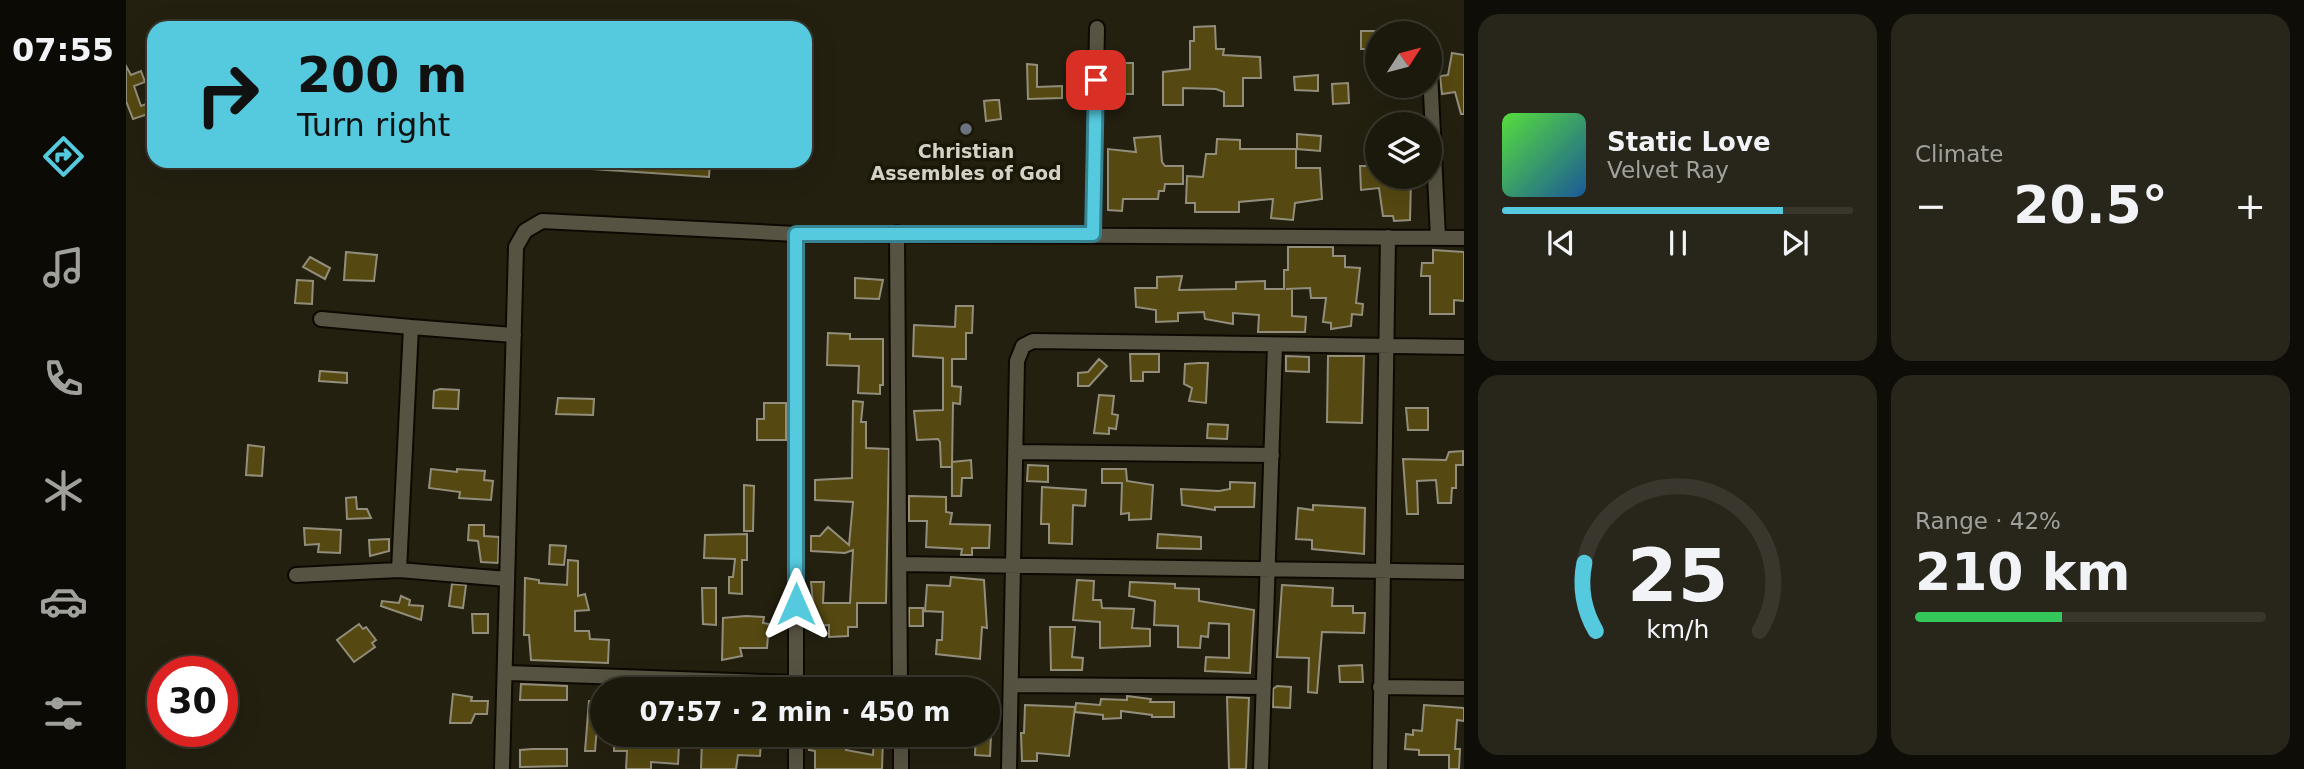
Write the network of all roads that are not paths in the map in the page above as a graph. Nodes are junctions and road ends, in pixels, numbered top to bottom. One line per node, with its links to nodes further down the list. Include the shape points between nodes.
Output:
1 (1097, 28): 5 (street)
2 (1431, 98): 7 (street)
3 (897, 233): 4 (street); 5 (street); 17 (street)
4 (796, 234): 11 (street, via 542,221 525,231 516,247); 27 (street)
5 (1093, 234): 6 (street)
6 (1388, 237): 7 (street); 13 (street)
7 (1438, 238): 8 (street)
8 (1464, 238)
9 (321, 319): 10 (street)
10 (411, 327): 11 (street); 20 (street)
11 (514, 335): 24 (street)
12 (1275, 345): 13 (street); 15 (street, via 1033,341 1023,346 1017,361); 16 (street)
13 (1386, 346): 14 (street); 21 (street)
14 (1464, 347)
15 (1015, 452): 16 (street); 18 (street)
16 (1272, 455): 19 (street)
17 (899, 564): 18 (street); 28 (street)
18 (1013, 566): 19 (street); 29 (street)
19 (1268, 569): 21 (street); 30 (street)
20 (400, 570): 23 (street); 24 (street)
21 (1382, 571): 22 (street); 31 (street)
22 (1464, 572)
23 (296, 575)
24 (507, 579): 25 (street)
25 (505, 673): 26 (street); 35 (street)
26 (595, 677)
27 (796, 677)
28 (900, 677)
29 (1011, 685): 30 (street); 38 (street)
30 (1264, 687): 39 (street)
31 (1380, 687): 32 (street); 40 (street)
32 (1464, 688)
33 (796, 747): 36 (street)
34 (901, 747): 37 (street)
35 (502, 769)
36 (796, 769)
37 (901, 769)
38 (1009, 769)
39 (1262, 769)
40 (1380, 769)

